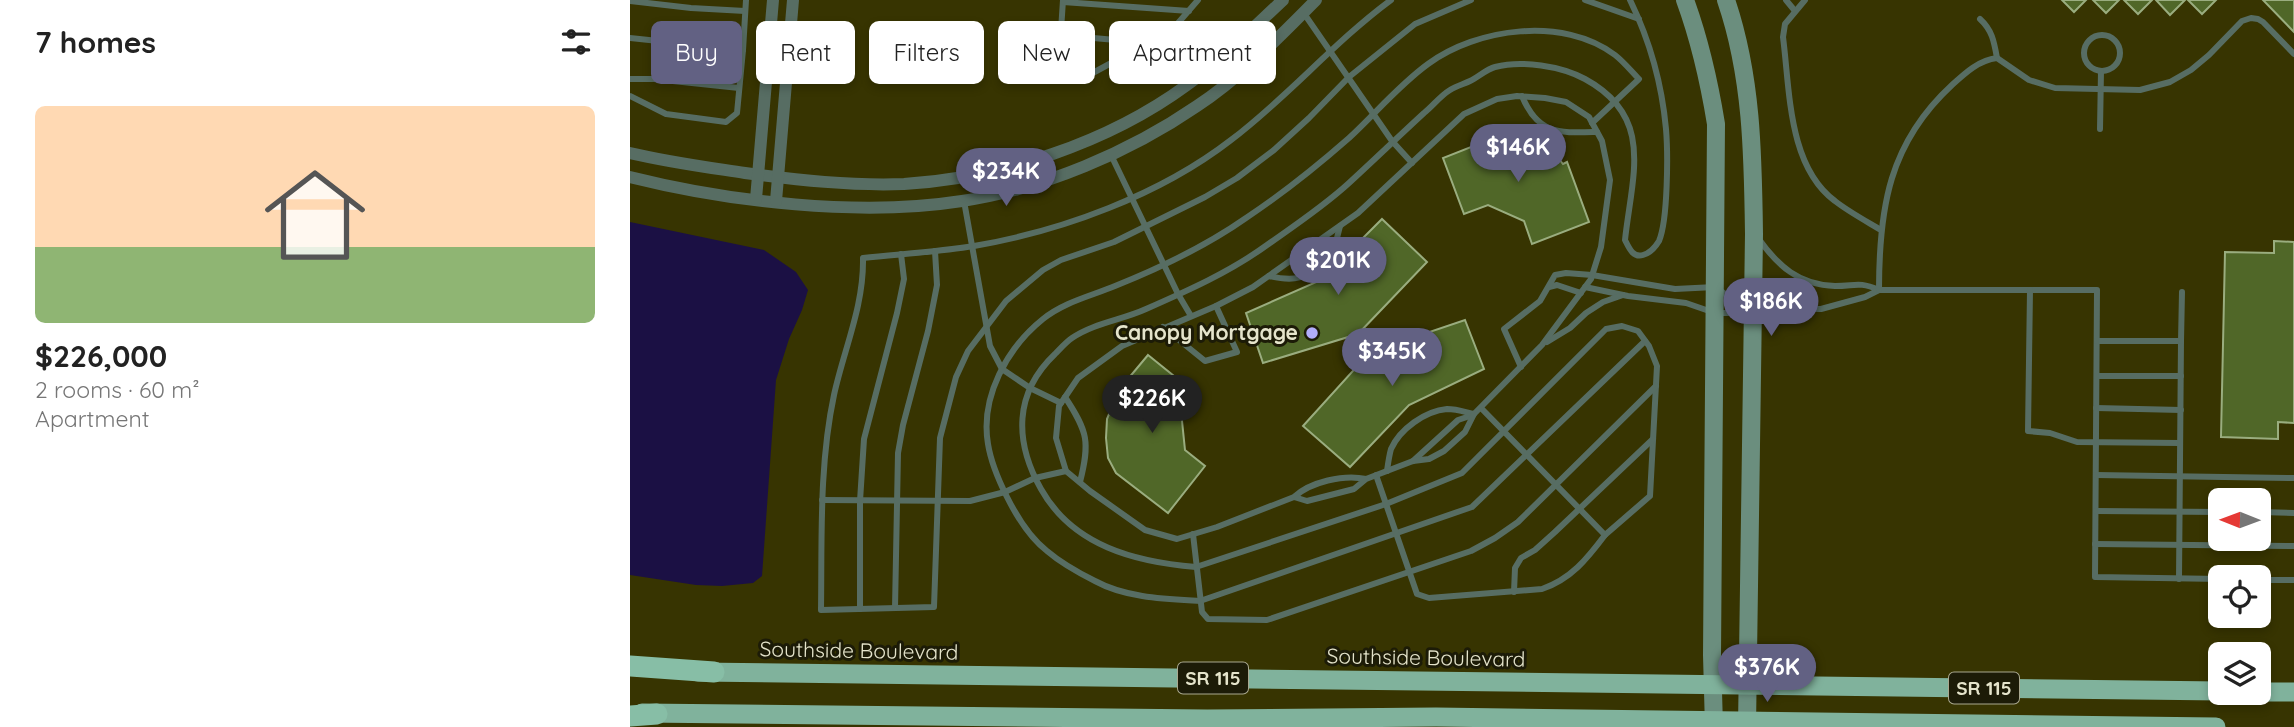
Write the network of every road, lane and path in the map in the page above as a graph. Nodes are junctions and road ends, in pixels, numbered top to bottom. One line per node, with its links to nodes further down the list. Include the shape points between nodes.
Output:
1 (746, 0): 17 (lane)
2 (773, 0): 47 (street)
3 (793, 0): 49 (street)
4 (1198, 0): 18 (lane)
5 (1283, 0): 42 (street, via 1186,86)
6 (1316, 0): 20 (street)
7 (1391, 0): 27 (lane)
8 (1471, 0): 31 (lane, via 1415,24)
9 (1585, 0): 21 (lane)
10 (1630, 0): 21 (lane)
11 (1685, 0): 65 (main road, via 1700,43 1716,124)
12 (1726, 0): 57 (main road, via 1746,75)
13 (1786, 0): 19 (lane)
14 (1805, 0): 19 (lane)
15 (630, 1): 17 (lane)
16 (1063, 1): 18 (lane); 23 (lane)
17 (745, 11): 26 (lane)
18 (1189, 11): 24 (lane)
19 (1795, 11): 56 (lane, via 1783,37 1798,146 1806,168 1834,201)
20 (1303, 12): 27 (lane); 45 (street, via 1200,105)
21 (1639, 19): 37 (lane, via 1659,92 1668,161 1662,232 1658,244 1642,256 1625,240 1635,146 1627,118)
22 (1980, 19): 29 (lane, via 1989,27)
23 (1061, 21)
24 (1180, 21)
25 (630, 38): 26 (lane)
26 (743, 50): 33 (lane)
27 (1331, 51): 31 (lane); 50 (lane, via 1231,140 1202,161)
28 (2294, 54): 34 (lane, via 2263,22 2251,18 2242,21 2192,70 2170,82 2140,90)
29 (1997, 58): 34 (lane, via 2036,83 2055,88); 56 (lane, via 1963,75 1934,102 1908,139 1891,178)
30 (2101, 71): 30 (lane, via 2116,64 2120,53 2112,38 2101,35 2090,39 2084,49 2090,66); 34 (lane)
31 (1349, 77): 38 (lane); 54 (lane, via 1283,142 1237,178)
32 (630, 79): 33 (lane)
33 (740, 88): 35 (lane, via 737,113 726,122 666,114)
34 (2101, 88): 40 (lane)
35 (630, 96)
36 (1522, 96): 39 (lane, via 1566,103); 41 (lane, via 1530,114 1544,127 1566,133); 46 (lane, via 1497,99 1464,114)
37 (1616, 101): 38 (lane, via 1639,79 1614,55 1568,35 1517,31 1457,47 1427,65); 39 (lane); 43 (lane, via 1597,86 1554,68 1494,67 1447,91)
38 (1374, 113): 43 (lane); 61 (lane, via 1285,190 1222,234)
39 (1592, 123): 41 (lane)
40 (2100, 129)
41 (1597, 132): 62 (lane, via 1610,180 1606,224)
42 (1101, 133): 45 (street); 49 (street, via 1030,161 960,178 855,184)
43 (1392, 141): 46 (lane); 70 (lane, via 1346,186 1256,253)
44 (630, 153): 47 (street)
45 (1111, 155): 50 (lane); 53 (street, via 1037,183)
46 (1412, 163): 55 (lane)
47 (758, 174): 49 (street); 51 (street)
48 (630, 177): 51 (street)
49 (779, 177): 52 (street)
50 (1133, 197): 54 (lane); 58 (lane, via 1107,211 1040,232)
51 (756, 199): 52 (street)
52 (776, 201): 53 (street, via 880,207)
53 (964, 201): 58 (lane)
54 (1147, 226): 61 (lane); 77 (lane, via 1043,270 1006,301)
55 (1340, 226): 63 (lane); 63 (lane, via 1333,254 1301,278 1290,281)
56 (1881, 230): 67 (lane)
57 (1755, 234): 67 (lane, via 1774,260 1810,283 1864,283); 74 (main road)
58 (973, 246): 59 (lane); 77 (lane)
59 (935, 251): 60 (lane); 113 (lane, via 937,285 903,425)
60 (901, 254): 111 (lane, via 863,258 863,282 834,396); 112 (lane, via 904,279 864,439)
61 (1165, 263): 70 (lane); 83 (lane, via 1065,305 1043,319)
62 (1592, 275): 64 (lane, via 1555,275); 65 (lane, via 1675,289); 66 (lane)
63 (1269, 276): 72 (lane)
64 (1549, 287): 66 (lane); 82 (lane, via 1540,301 1504,329)
65 (1715, 287): 73 (main road); 74 (lane)
66 (1583, 290): 71 (lane); 81 (lane)
67 (1879, 290): 68 (lane); 74 (lane, via 1821,309)
68 (2030, 290): 79 (lane, via 2097,290); 95 (lane, via 2028,431)
69 (2182, 292): 80 (lane)
70 (1178, 294): 75 (lane); 87 (lane, via 1071,338 1048,360)
71 (1625, 295): 73 (lane, via 1686,303); 81 (lane, via 1603,302)
72 (1216, 306): 75 (lane); 76 (lane, via 1237,352 1205,361)
73 (1715, 313): 74 (lane); 141 (main road)
74 (1752, 313): 142 (main road)
75 (1191, 316): 76 (lane)
76 (1163, 327): 88 (lane, via 1122,345 1078,378)
77 (986, 328): 83 (lane); 114 (lane, via 968,351 953,388 940,439)
78 (1645, 341): 86 (lane, via 1657,366); 93 (lane, via 1638,331 1622,326 1606,329); 97 (lane)
79 (2097, 341): 80 (lane); 84 (lane)
80 (2181, 341): 85 (lane)
81 (1542, 345): 82 (lane)
82 (1521, 367): 89 (lane)
83 (1002, 369): 87 (lane); 109 (lane, via 994,385 987,440)
84 (2097, 376): 85 (lane); 90 (lane)
85 (2181, 376): 91 (lane)
86 (1656, 386): 94 (lane); 108 (lane)
87 (1030, 388): 88 (lane); 104 (lane, via 1022,424)
88 (1063, 400): 99 (lane, via 1056,438); 107 (lane, via 1082,422 1086,441)
89 (1481, 408): 92 (lane); 93 (lane)
90 (2096, 408): 91 (lane); 95 (lane)
91 (2181, 410): 96 (lane)
92 (1474, 414): 98 (lane, via 1458,420); 98 (lane, via 1465,432 1444,451); 100 (lane, via 1445,409 1426,416 1398,437)
93 (1503, 431): 97 (lane); 115 (lane, via 1462,473)
94 (1653, 439): 116 (lane); 124 (lane, via 1650,496)
95 (2096, 442): 96 (lane); 102 (lane)
96 (2180, 443): 103 (lane)
97 (1527, 455): 108 (lane); 123 (lane, via 1472,507)
98 (1413, 461): 100 (lane)
99 (1066, 471): 104 (lane); 107 (lane)
100 (1387, 471): 101 (lane)
101 (1376, 475): 106 (lane); 115 (lane)
102 (2096, 475): 103 (lane); 117 (lane)
103 (2180, 476): 105 (lane); 118 (lane)
104 (1035, 478): 109 (lane); 128 (lane, via 1049,503 1090,540 1129,557)
105 (2294, 478)
106 (1366, 479): 110 (lane, via 1354,489 1307,500); 110 (lane, via 1352,476 1301,490)
107 (1080, 482): 122 (lane, via 1145,530 1177,539)
108 (1555, 484): 116 (lane); 129 (lane, via 1495,538)
109 (1005, 492): 114 (lane, via 970,501); 135 (lane, via 1020,522 1046,551 1098,583 1128,593)
110 (1294, 498): 122 (lane)
111 (822, 500): 112 (lane); 137 (lane, via 821,610)
112 (860, 500): 113 (lane); 137 (lane)
113 (895, 501): 114 (lane); 136 (lane)
114 (936, 502): 136 (lane, via 934,607)
115 (1385, 504): 123 (lane); 128 (lane)
116 (1580, 509): 124 (lane); 134 (lane, via 1521,558 1515,568)
117 (2096, 511): 118 (lane); 125 (lane)
118 (2180, 511): 119 (lane); 126 (lane)
119 (2208, 512)
120 (2272, 512): 121 (lane)
121 (2294, 513)
122 (1192, 534): 128 (lane)
123 (1396, 534): 129 (lane); 135 (lane)
124 (1605, 535): 134 (lane, via 1586,561 1556,585)
125 (2095, 544): 126 (lane); 130 (lane, via 2095,577)
126 (2180, 544): 127 (lane); 130 (lane)
127 (2294, 546)
128 (1196, 568): 135 (lane)
129 (1409, 572): 134 (lane, via 1417,594 1429,598); 135 (lane, via 1267,620 1208,619)
130 (2179, 579): 131 (lane)
131 (2208, 579)
132 (2271, 580): 133 (lane)
133 (2294, 580)
134 (1514, 592)
135 (1200, 601)
136 (895, 608): 137 (lane)
137 (860, 609)
138 (630, 666): 140 (highway)
139 (630, 672): 140 (highway, Southside Boulevard / SR 115)
140 (714, 672): 141 (highway, Southside Boulevard / SR 115)
141 (1712, 685): 142 (highway, Southside Boulevard / SR 115); 148 (main road)
142 (1748, 685): 143 (highway, Southside Boulevard / SR 115); 149 (main road)
143 (2208, 691)
144 (2271, 692): 145 (highway)
145 (2294, 692)
146 (630, 714): 147 (highway)
147 (657, 714): 148 (highway, SR 115, via 1436,717)
148 (1713, 724): 149 (highway, SR 115)
149 (1747, 724): 150 (highway); 151 (highway, SR 115)
150 (1769, 727)
151 (2216, 727)

